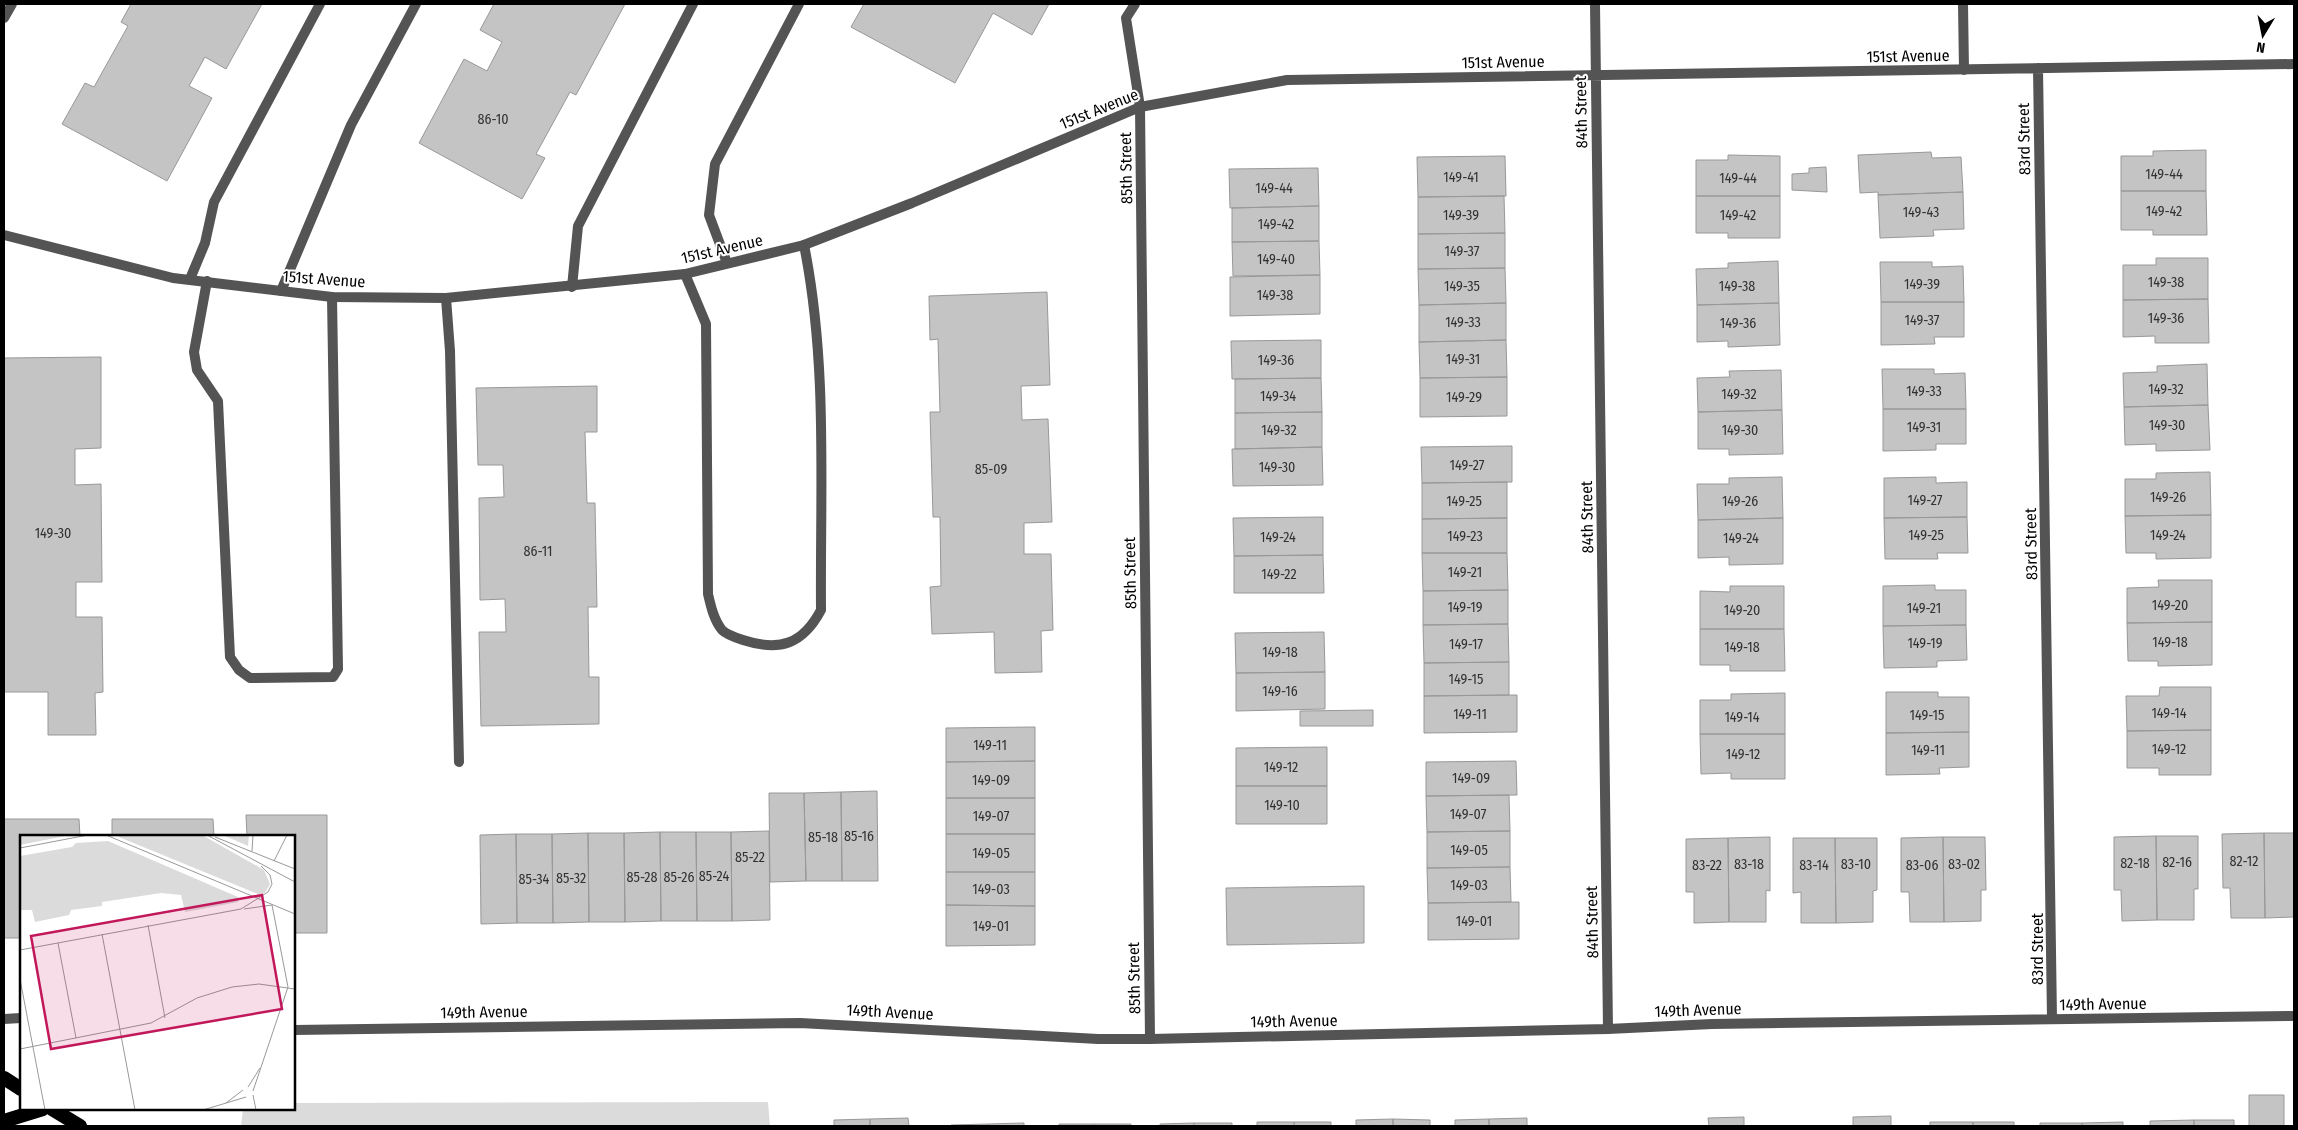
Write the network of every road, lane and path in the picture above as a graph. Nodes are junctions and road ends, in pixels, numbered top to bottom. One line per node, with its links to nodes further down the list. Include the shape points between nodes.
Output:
1 (12, 4): 9 (street)
2 (320, 4): 19 (street, via 214,202 205,243)
3 (416, 4): 22 (street, via 351,125)
4 (693, 4): 21 (street, via 578,226)
5 (799, 4): 17 (street, via 715,164 709,215)
6 (1135, 4): 14 (street, 85th Street, via 1126,18)
7 (1595, 4): 13 (street, 84th Street)
8 (1963, 4): 12 (street)
9 (4, 18)
10 (2294, 64): 11 (street, 151st Avenue)
11 (2038, 68): 12 (street, 151st Avenue); 29 (street, 83rd Street)
12 (1964, 70): 13 (street, 151st Avenue)
13 (1596, 75): 14 (street, 151st Avenue, via 1288,80); 30 (street, 84th Street)
14 (1140, 107): 16 (street, 151st Avenue); 32 (street, 85th Street)
15 (4, 235): 19 (street, 151st Avenue, via 70,254)
16 (804, 245): 17 (street, 151st Avenue); 18 (street, via 814,294 819,344 821,610 804,636 780,645 760,646 723,632 714,617 708,594 706,324)
17 (727, 263): 18 (street, 151st Avenue)
18 (685, 274): 21 (street, 151st Avenue)
19 (190, 280): 20 (street, 151st Avenue)
20 (207, 281): 22 (street, 151st Avenue); 23 (street, via 194,352 197,370 218,401 230,657 250,678 333,677 338,669)
21 (572, 287): 24 (street, 151st Avenue)
22 (281, 291): 23 (street, 151st Avenue)
23 (332, 297): 24 (street, 151st Avenue)
24 (446, 298): 25 (street, via 450,352)
25 (458, 762)
26 (2294, 1016): 29 (street, 149th Avenue)
27 (20, 1018): 28 (street)
28 (4, 1019)
29 (2052, 1019): 30 (street, 149th Avenue, via 1712,1024)
30 (1608, 1029): 32 (street, 149th Avenue)
31 (295, 1030): 32 (street, 149th Avenue, via 800,1023)
32 (1150, 1039)
33 (4, 1078): 34 (highway)
34 (20, 1088)
35 (40, 1110): 37 (highway)
36 (54, 1110): 38 (highway)
37 (4, 1121)
38 (80, 1126)

